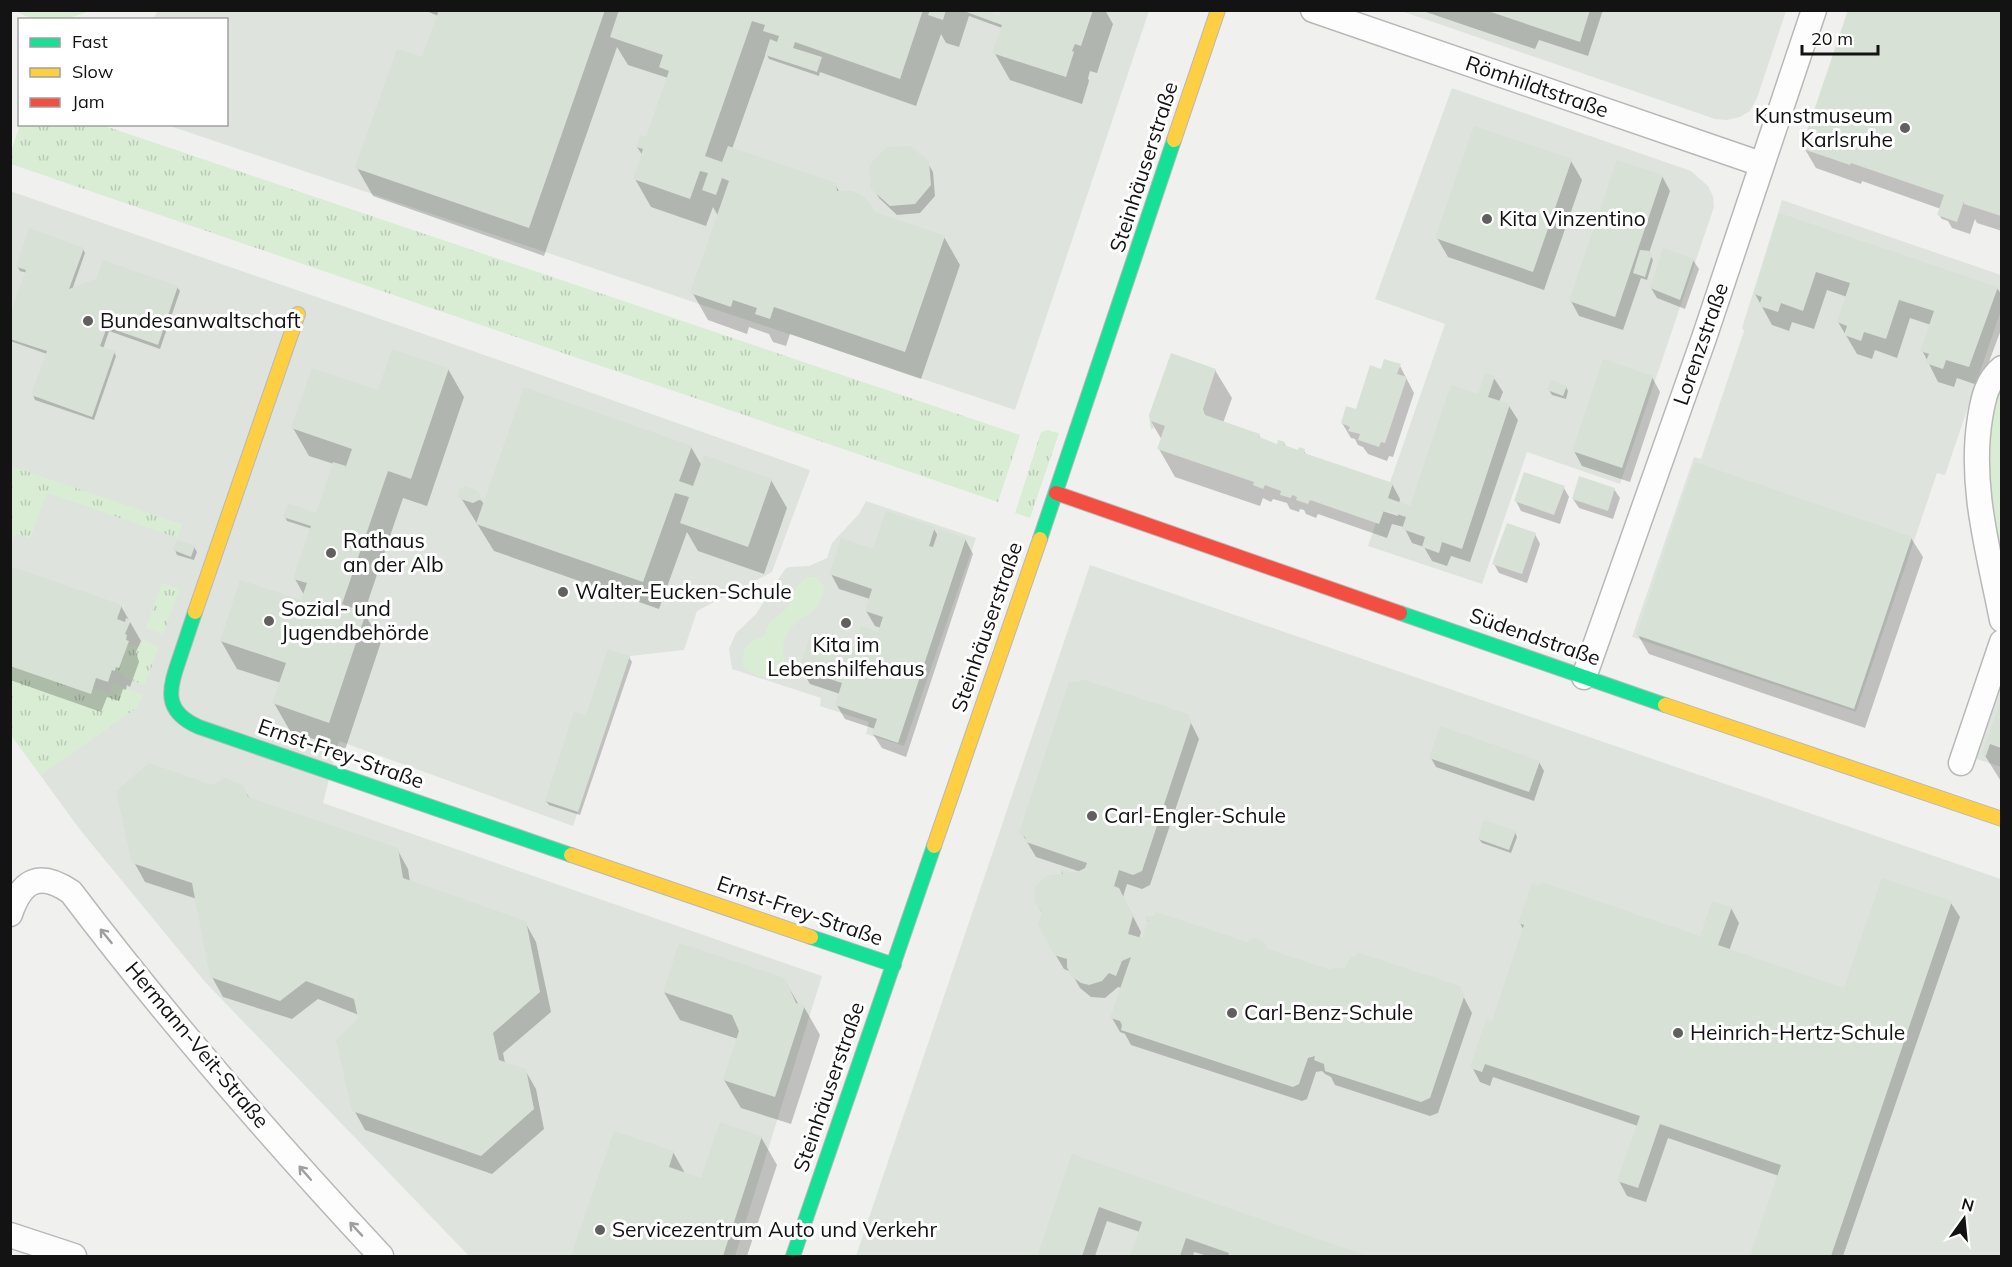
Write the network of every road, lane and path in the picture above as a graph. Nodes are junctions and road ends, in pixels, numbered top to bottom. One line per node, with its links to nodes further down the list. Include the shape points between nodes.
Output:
1 (1218, 10): 7 (street, Steinhäuserstraße)
2 (1313, 10): 4 (street, Römhildtstraße)
3 (1814, 10): 4 (street, Lorenzstraße)
4 (1761, 164): 10 (street, Lorenzstraße, via 1704,339)
5 (298, 314): 14 (street, Ernst-Frey-Straße, via 170,686 171,701 185,722)
6 (2001, 368): 8 (street, via 1983,398 1977,482)
7 (1056, 493): 10 (street, Südendstraße); 14 (street, Steinhäuserstraße)
8 (2001, 620)
9 (2001, 642): 11 (street)
10 (1584, 676): 12 (street, Südendstraße)
11 (1961, 764)
12 (2001, 819)
13 (10, 914): 17 (street, Hermann-Veit-Straße, one-way to 13, via 187,1036 71,892 49,880 35,881 25,886)
14 (894, 965): 18 (street, Steinhäuserstraße)
15 (10, 1235): 16 (street)
16 (74, 1257)
17 (381, 1257)
18 (793, 1257)

